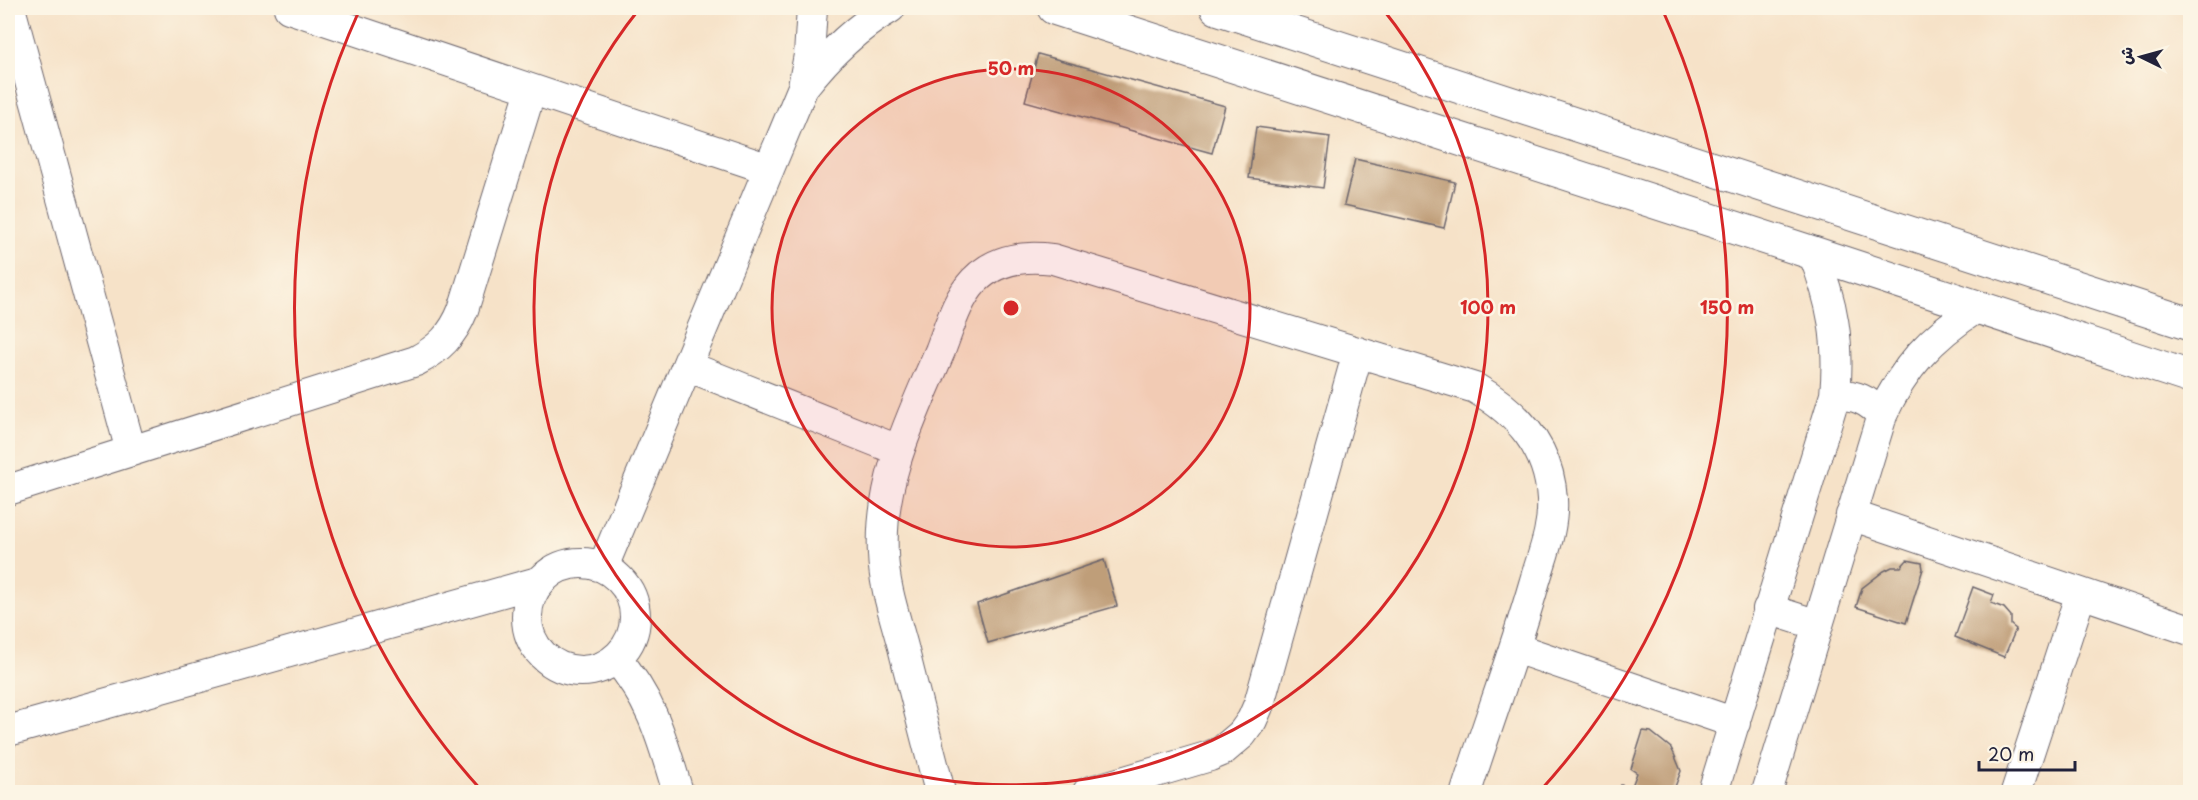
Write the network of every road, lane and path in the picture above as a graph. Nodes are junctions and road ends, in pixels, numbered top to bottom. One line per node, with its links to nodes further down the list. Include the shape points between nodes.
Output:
1 (10, 8): 23 (street)
2 (289, 8): 8 (street)
3 (812, 8): 7 (street)
4 (890, 8): 7 (street, via 847,38)
5 (1054, 8): 10 (street)
6 (1216, 8): 11 (street)
7 (804, 87): 9 (street)
8 (531, 90): 9 (street); 23 (street, via 463,310 444,342 416,361)
9 (769, 169): 18 (street)
10 (1813, 253): 13 (street); 20 (street, via 1836,335)
11 (2039, 275): 12 (street); 14 (street, via 2041,302)
12 (2092, 291): 15 (street); 16 (street, via 2070,310 2068,321)
13 (1976, 308): 14 (street); 21 (street, via 1926,346 1906,370)
14 (2025, 323): 16 (street)
15 (2190, 324)
16 (2075, 340): 19 (street)
17 (1358, 352): 22 (street, via 1053,259 1016,258 985,271 964,292); 32 (street, via 1475,388 1516,417 1532,437 1549,479 1551,520); 38 (street, via 1252,720 1233,743 1210,756)
18 (687, 366): 22 (street); 26 (street)
19 (2190, 377)
20 (1835, 395): 21 (street, via 1866,400); 29 (street)
21 (1882, 415): 25 (street)
22 (898, 450): 37 (street, via 884,502 886,583)
23 (131, 451): 24 (street)
24 (8, 490)
25 (1851, 515): 28 (street); 30 (street)
26 (603, 567): 27 (street, via 579,562 556,568); 33 (street, via 620,579 632,598 635,620 630,641)
27 (538, 582): 33 (street, via 528,603 526,626 535,648 551,664 573,672 596,670); 35 (street)
28 (2081, 593): 31 (street); 42 (street)
29 (1768, 609): 30 (street); 34 (street)
30 (1818, 625): 41 (street)
31 (2190, 630)
32 (1515, 648): 34 (street); 39 (street)
33 (616, 658): 36 (street, via 653,713)
34 (1735, 723): 40 (street)
35 (8, 730)
36 (678, 792)
37 (940, 792)
38 (1088, 792)
39 (1466, 792)
40 (1713, 792)
41 (1767, 792)
42 (2016, 792)

